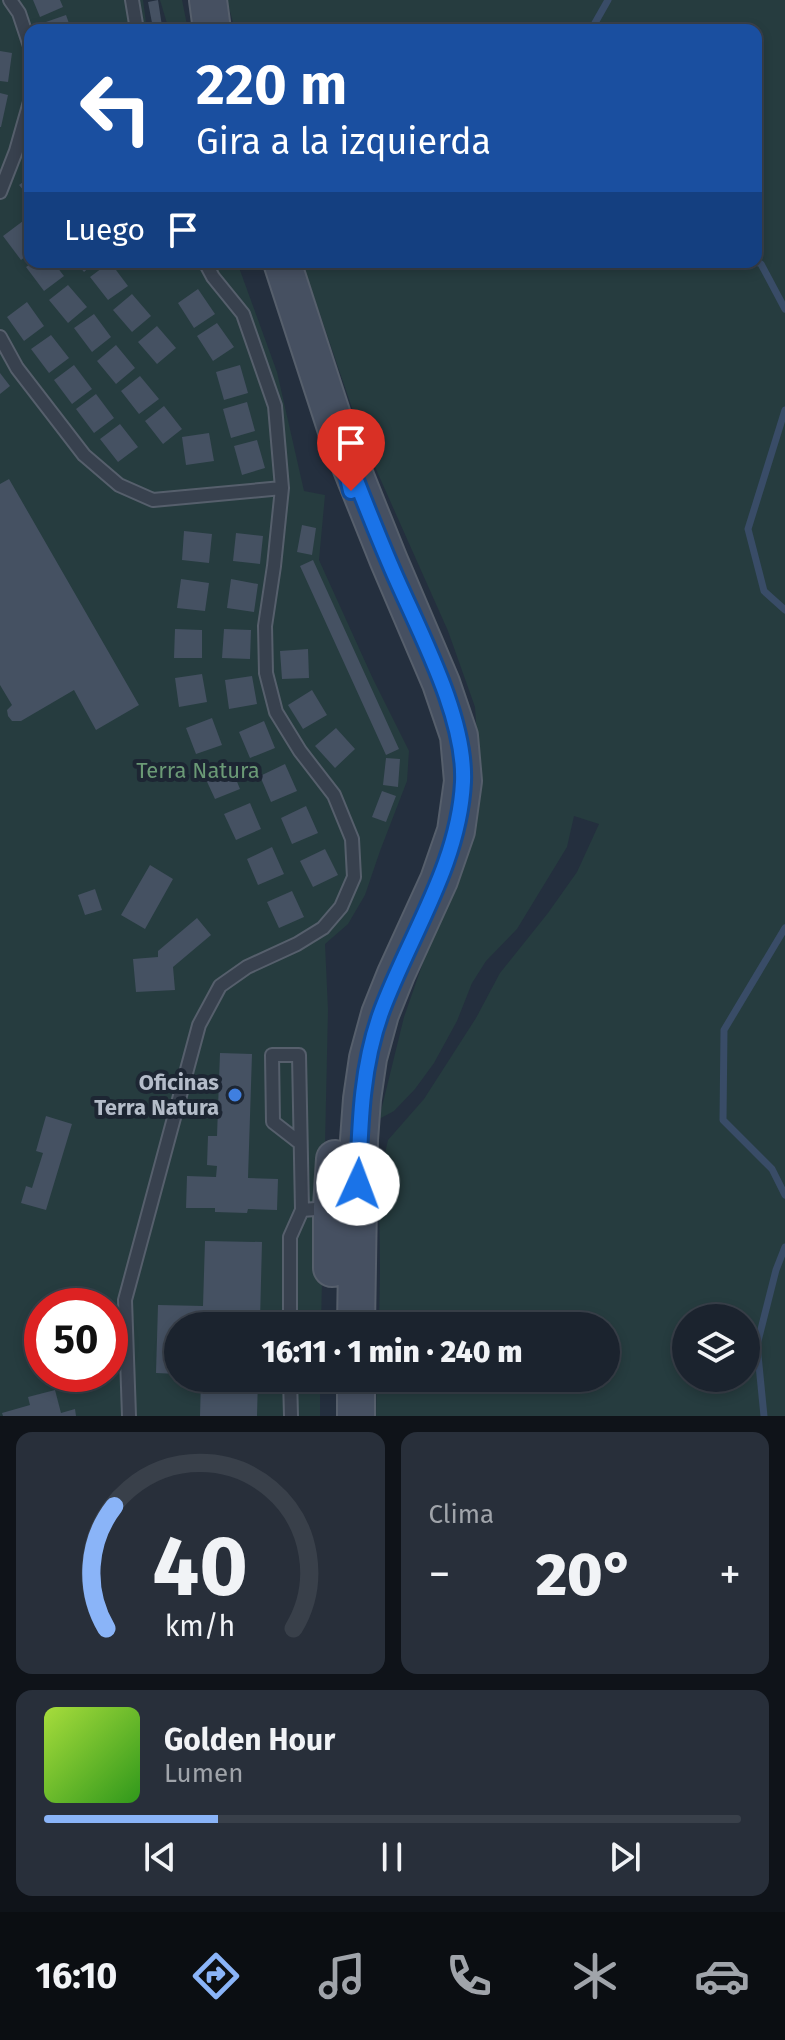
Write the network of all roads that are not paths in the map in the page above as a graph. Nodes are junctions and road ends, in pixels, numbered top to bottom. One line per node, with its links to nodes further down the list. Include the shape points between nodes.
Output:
1 (10, 0): 6 (lane)
2 (132, 0): 4 (lane)
3 (208, 0): 5 (main road)
4 (136, 24)
5 (211, 24)
6 (24, 28)
7 (24, 123): 8 (lane)
8 (0, 192)
9 (208, 268): 13 (lane, via 243,314 275,406)
10 (284, 268): 12 (main road)
11 (0, 337): 13 (lane, via 17,368 84,455 119,485 153,500)
12 (338, 434): 15 (main road, via 357,520 436,716 444,756 443,796 436,835 360,1017); 18 (main road, via 441,683 459,736 463,781 456,831 368,1058 359,1140)
13 (282, 488): 22 (lane, via 265,626 266,673 276,712 334,795 352,839 354,877 341,907 323,928 220,986 199,1025 125,1300)
14 (300, 1143): 14 (lane, via 299,1055 272,1055 273,1122); 15 (lane)
15 (317, 1209): 16 (lane, via 290,1237); 17 (main road)
16 (290, 1312)
17 (329, 1312)
18 (356, 1312)
19 (290, 1392): 23 (lane)
20 (331, 1392): 24 (main road)
21 (356, 1392): 25 (main road)
22 (129, 1416)
23 (291, 1416)
24 (331, 1416)
25 (356, 1416)

